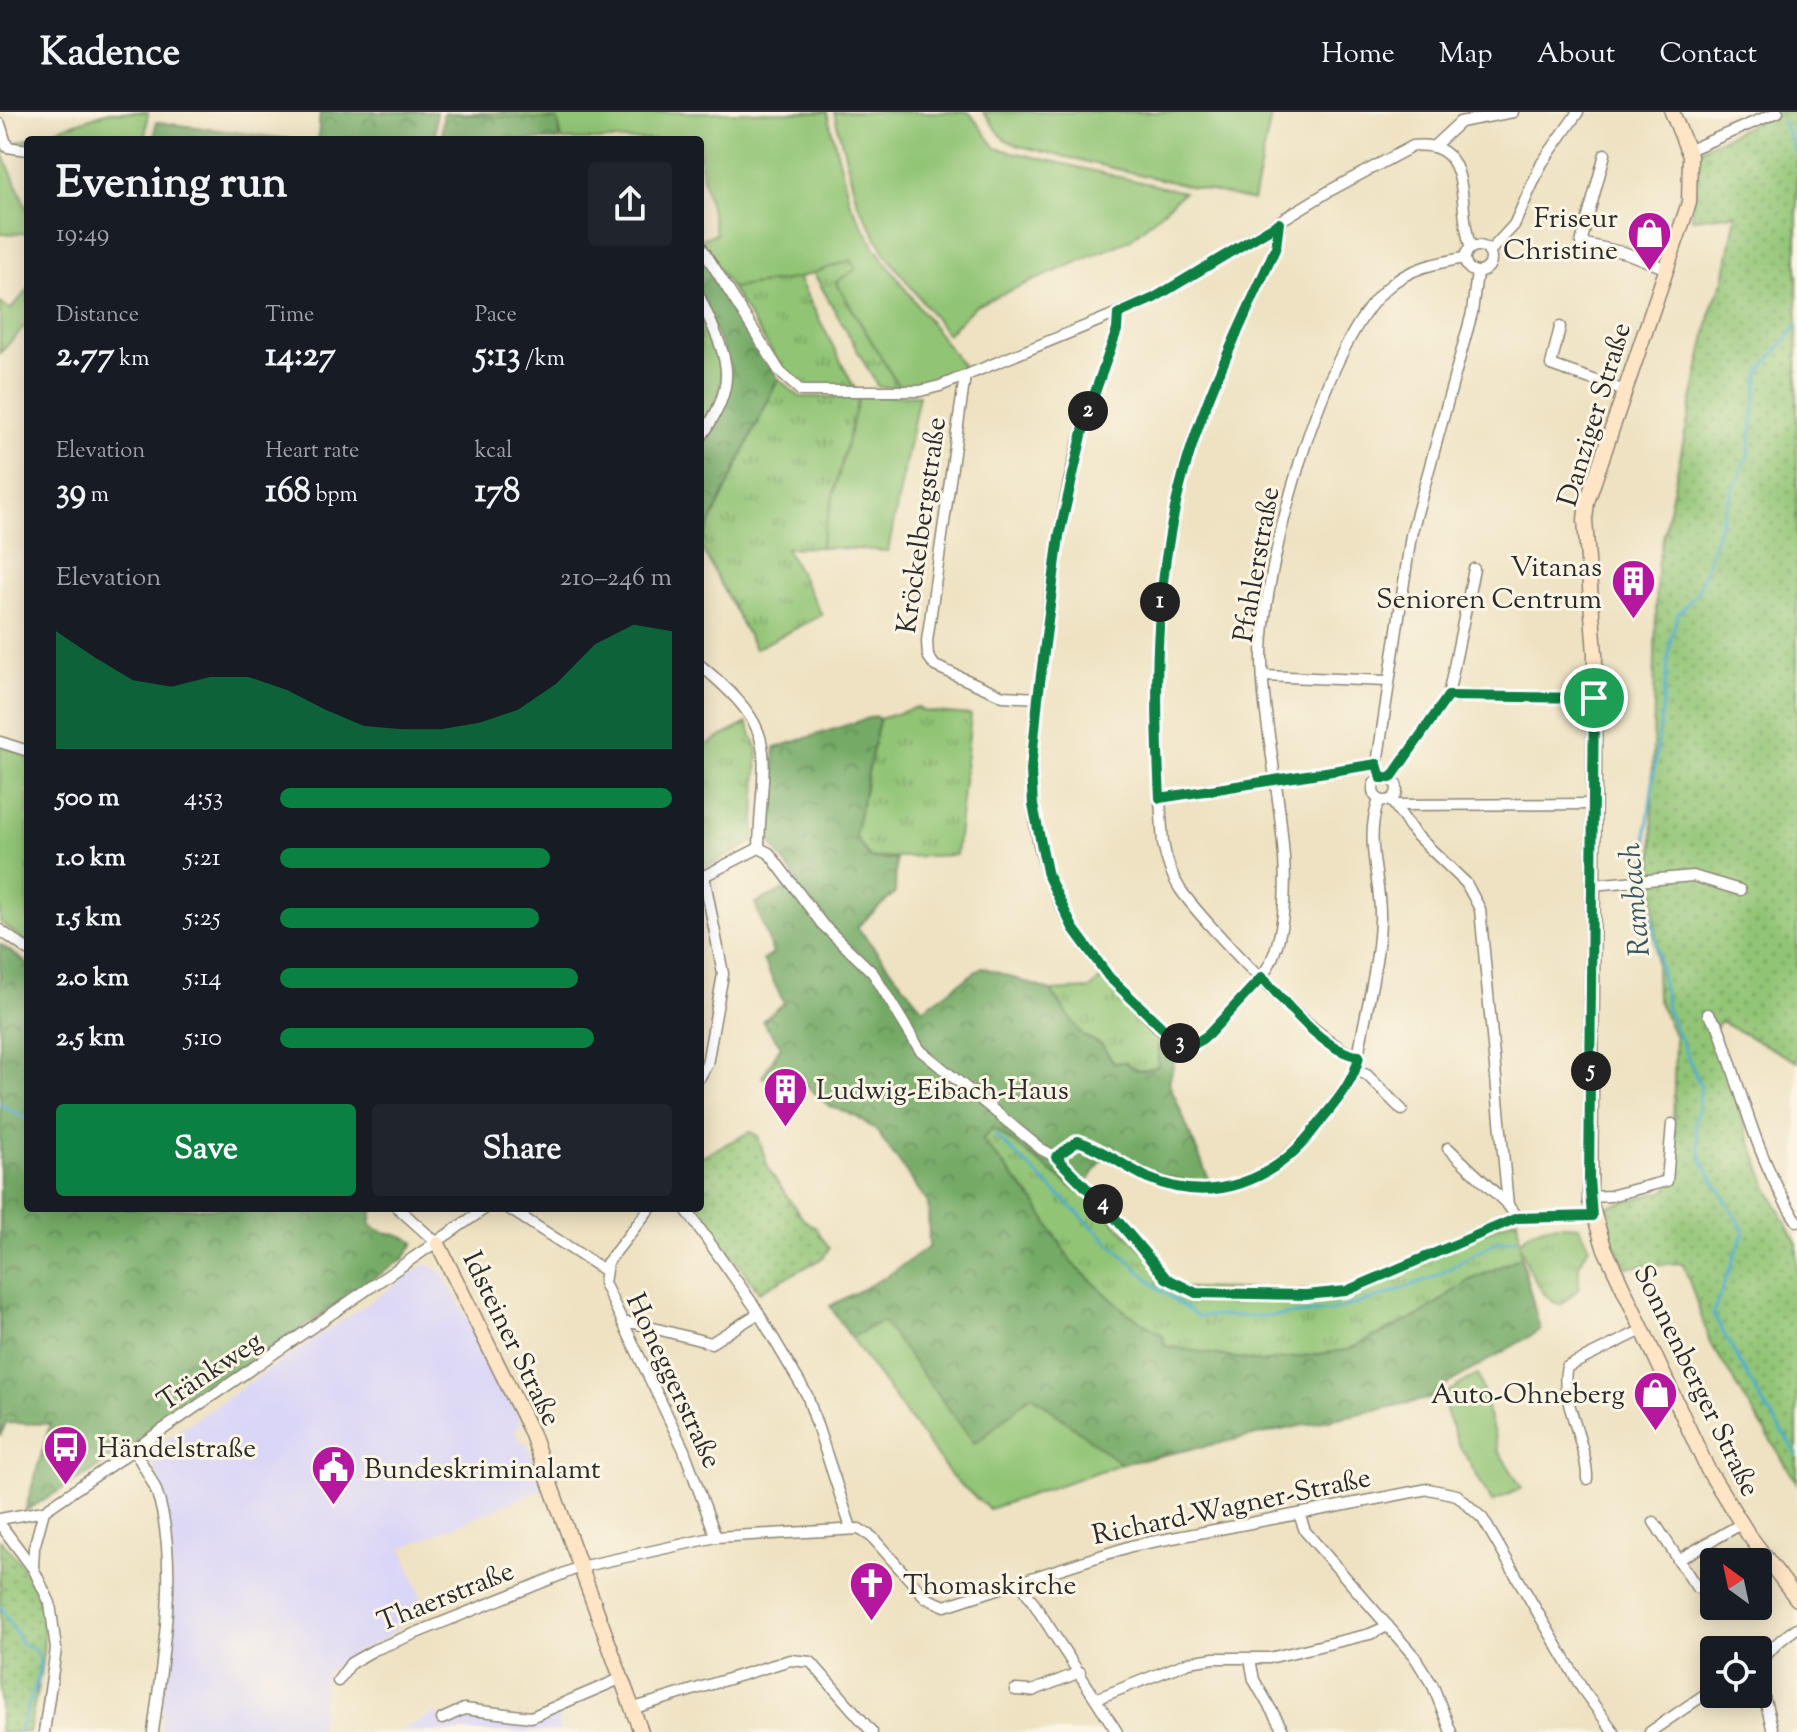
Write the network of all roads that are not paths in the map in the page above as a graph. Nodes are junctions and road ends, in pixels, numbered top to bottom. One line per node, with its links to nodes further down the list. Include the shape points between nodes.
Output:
1 (1513, 112): 6 (street, via 1469,118 1450,128)
2 (1578, 112): 13 (street, via 1542,163 1514,225)
3 (1672, 112): 8 (main road, Danziger Straße)
4 (1778, 112): 8 (street)
5 (0, 124): 7 (street, via 7,147)
6 (1433, 147): 10 (street, via 1400,150); 11 (street, via 1450,157 1460,175)
7 (24, 149)
8 (1689, 150): 15 (main road, Danziger Straße, via 1691,193)
9 (1605, 154): 15 (street, via 1581,243)
10 (1279, 223): 18 (street); 35 (street, via 1276,247 1203,412 1176,502 1155,652)
11 (1471, 248): 13 (street, via 1481,246); 14 (street)
12 (704, 251): 20 (street, via 780,372 801,391 920,391)
13 (1489, 252): 16 (street, via 1489,265)
14 (1464, 258): 16 (street); 25 (street, Pfahlerstraße, via 1426,265 1389,286 1360,324 1333,375 1289,503 1264,623)
15 (1667, 269): 21 (main road, Danziger Straße)
16 (1477, 272): 26 (street, via 1469,327 1411,535)
17 (704, 308): 22 (street, via 728,369 725,399)
18 (1118, 314): 20 (street); 28 (street, via 1077,449 1059,536)
19 (1560, 327): 21 (street, via 1551,365)
20 (965, 376): 28 (street, Kröckelbergstraße, via 928,656 935,666 1003,696)
21 (1625, 391): 29 (main road, Danziger Straße, via 1585,520)
22 (704, 433)
23 (1474, 569): 27 (street)
24 (704, 669): 39 (street, via 741,702 760,730 765,756)
25 (1263, 676): 26 (street); 34 (street, Pfahlerstraße)
26 (1387, 681): 32 (street)
27 (1448, 696): 29 (street); 33 (street)
28 (1038, 698): 46 (street, Pfahlerstraße, via 1031,770 1038,841 1055,894 1096,961 1186,1045 1200,1041)
29 (1594, 698): 38 (main road, Danziger Straße)
30 (0, 742): 31 (street)
31 (24, 750)
32 (1377, 764): 33 (street); 34 (street)
33 (1386, 778): 36 (street, via 1374,787); 37 (street, via 1397,786)
34 (1273, 781): 35 (street); 46 (street, Pfahlerstraße, via 1283,894 1278,939)
35 (1160, 798): 46 (street, via 1165,852 1176,882)
36 (1379, 800): 37 (street); 48 (street, via 1371,847 1379,932)
37 (1394, 803): 38 (street); 56 (street, via 1414,833 1466,883 1480,909)
38 (1593, 804): 41 (main road, Danziger Straße)
39 (759, 848): 40 (street); 54 (street, via 769,853 822,924 873,973 920,1050)
40 (704, 876)
41 (1592, 885): 43 (street, via 1693,876); 55 (main road, Danziger Straße)
42 (704, 886): 49 (street, via 723,974)
43 (1740, 890)
44 (0, 930): 45 (street)
45 (24, 947)
46 (1262, 977): 48 (street, via 1316,1031 1345,1054)
47 (1708, 1014): 64 (street, via 1718,1026 1771,1177)
48 (1359, 1056): 50 (street)
49 (704, 1070)
50 (1356, 1070): 51 (street); 54 (street, via 1300,1147 1280,1165 1244,1183 1218,1189 1178,1187 1153,1180 1078,1141)
51 (1402, 1110)
52 (1672, 1124): 55 (street, via 1667,1181)
53 (1448, 1148): 56 (street)
54 (1056, 1157): 63 (street, via 1166,1278 1196,1293 1346,1291)
55 (1589, 1197): 62 (main road, Danziger Straße)
56 (1508, 1205): 63 (street)
57 (402, 1212): 65 (street, Idsteiner Straße)
58 (481, 1212): 65 (street, Tränkweg)
59 (514, 1212): 66 (street)
60 (647, 1212): 66 (street, Honeggerstraße)
61 (688, 1212): 67 (street)
62 (1592, 1216): 63 (street); 69 (main road, Sonnenberger Straße)
63 (1517, 1218)
64 (1797, 1221)
65 (438, 1244): 70 (street, Tränkweg); 80 (main road, Idsteiner Straße, via 514,1393)
66 (604, 1270): 68 (street, Honeggerstraße, via 604,1283)
67 (759, 1313): 68 (street, via 711,1343); 77 (street, via 807,1395)
68 (623, 1323): 78 (street, Honeggerstraße, via 684,1450)
69 (1642, 1330): 71 (street, via 1567,1367); 76 (main road, Sonnenberger Straße, via 1696,1448)
70 (134, 1450): 72 (street, Tränkweg); 100 (street, via 157,1493 166,1552 166,1609)
71 (1587, 1479)
72 (44, 1511): 74 (street, Tränkweg); 81 (street)
73 (1299, 1514): 82 (street, Richard-Wagner-Straße, via 1131,1546); 85 (street, via 1305,1531); 105 (street, Richard-Wagner-Straße, via 1428,1489 1457,1495 1483,1519 1583,1690)
74 (0, 1522): 81 (street)
75 (1654, 1522): 79 (street)
76 (1741, 1524): 79 (street); 84 (main road, Sonnenberger Straße)
77 (851, 1528): 78 (street); 82 (street, Richard-Wagner-Straße, via 872,1537 936,1604 955,1605)
78 (716, 1537): 80 (street)
79 (1678, 1560): 83 (street)
80 (580, 1567): 90 (main road, Idsteiner Straße); 91 (street, Thaerstraße, via 374,1650 351,1663)
81 (33, 1568): 99 (street, via 56,1631)
82 (1020, 1582): 89 (street)
83 (1697, 1588)
84 (1796, 1597)
85 (1388, 1626): 88 (street); 104 (street, via 1433,1686)
86 (1797, 1628): 87 (street)
87 (1772, 1647)
88 (1250, 1659): 93 (street, via 1189,1662); 103 (street, via 1254,1680)
89 (1080, 1672): 92 (street, via 1032,1691); 93 (street)
90 (620, 1679): 96 (main road, Idsteiner Straße); 97 (street, via 531,1717 464,1709)
91 (338, 1681)
92 (1015, 1690)
93 (1098, 1698): 102 (street)
94 (1700, 1698): 106 (street)
95 (1767, 1708): 107 (street)
96 (631, 1709): 98 (street, via 804,1660); 101 (main road, Idsteiner Straße)
97 (442, 1719)
98 (867, 1731)
99 (44, 1732)
100 (153, 1732)
101 (641, 1732)
102 (1117, 1732)
103 (1284, 1732)
104 (1451, 1732)
105 (1614, 1732)
106 (1650, 1732)
107 (1773, 1732)

